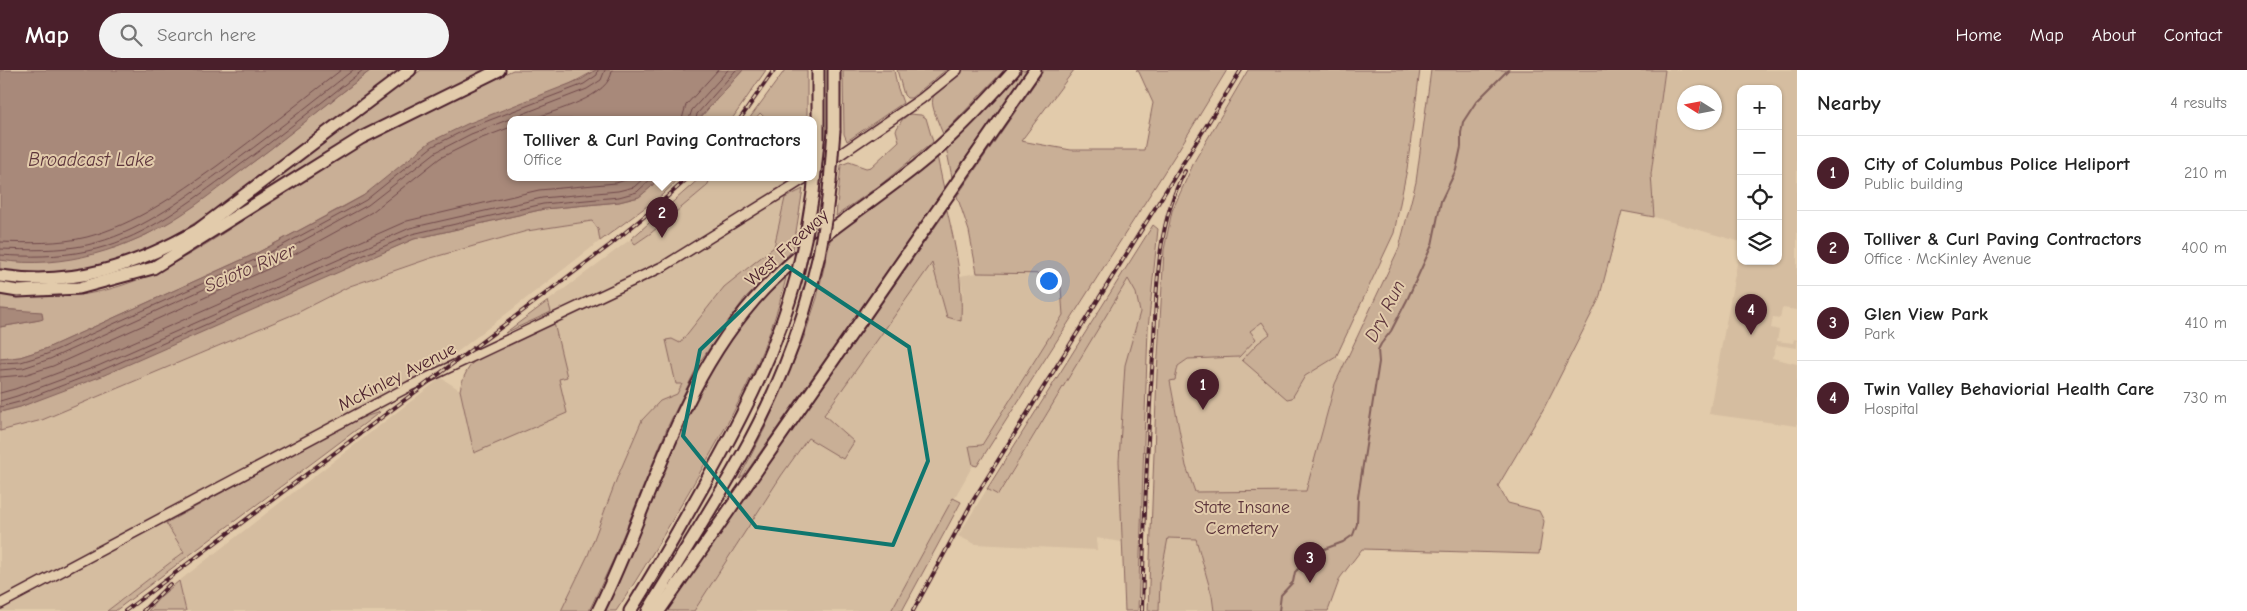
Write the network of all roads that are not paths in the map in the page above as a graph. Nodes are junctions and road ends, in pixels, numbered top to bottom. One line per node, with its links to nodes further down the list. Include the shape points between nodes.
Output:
1 (410, 70): 12 (highway, via 198,230 162,250 105,272 40,280)
2 (499, 70): 13 (highway, via 361,138 153,268 79,288 18,291)
3 (818, 70): 8 (highway, bridge)
4 (834, 70): 17 (highway, bridge, via 834,130 826,215 809,298 794,342 772,395 730,476)
5 (957, 70): 9 (main road, via 921,99)
6 (1014, 70): 15 (highway, West Freeway, via 962,127 781,273 730,330 681,413 622,561)
7 (1035, 70): 18 (highway)
8 (817, 151)
9 (817, 170)
10 (801, 181): 14 (main road, McKinley Avenue, via 664,266 410,386)
11 (814, 181): 16 (highway, bridge, via 797,275 764,372 694,504)
12 (0, 276)
13 (0, 288)
14 (0, 604)
15 (598, 611)
16 (630, 611)
17 (648, 611)
18 (659, 611)

